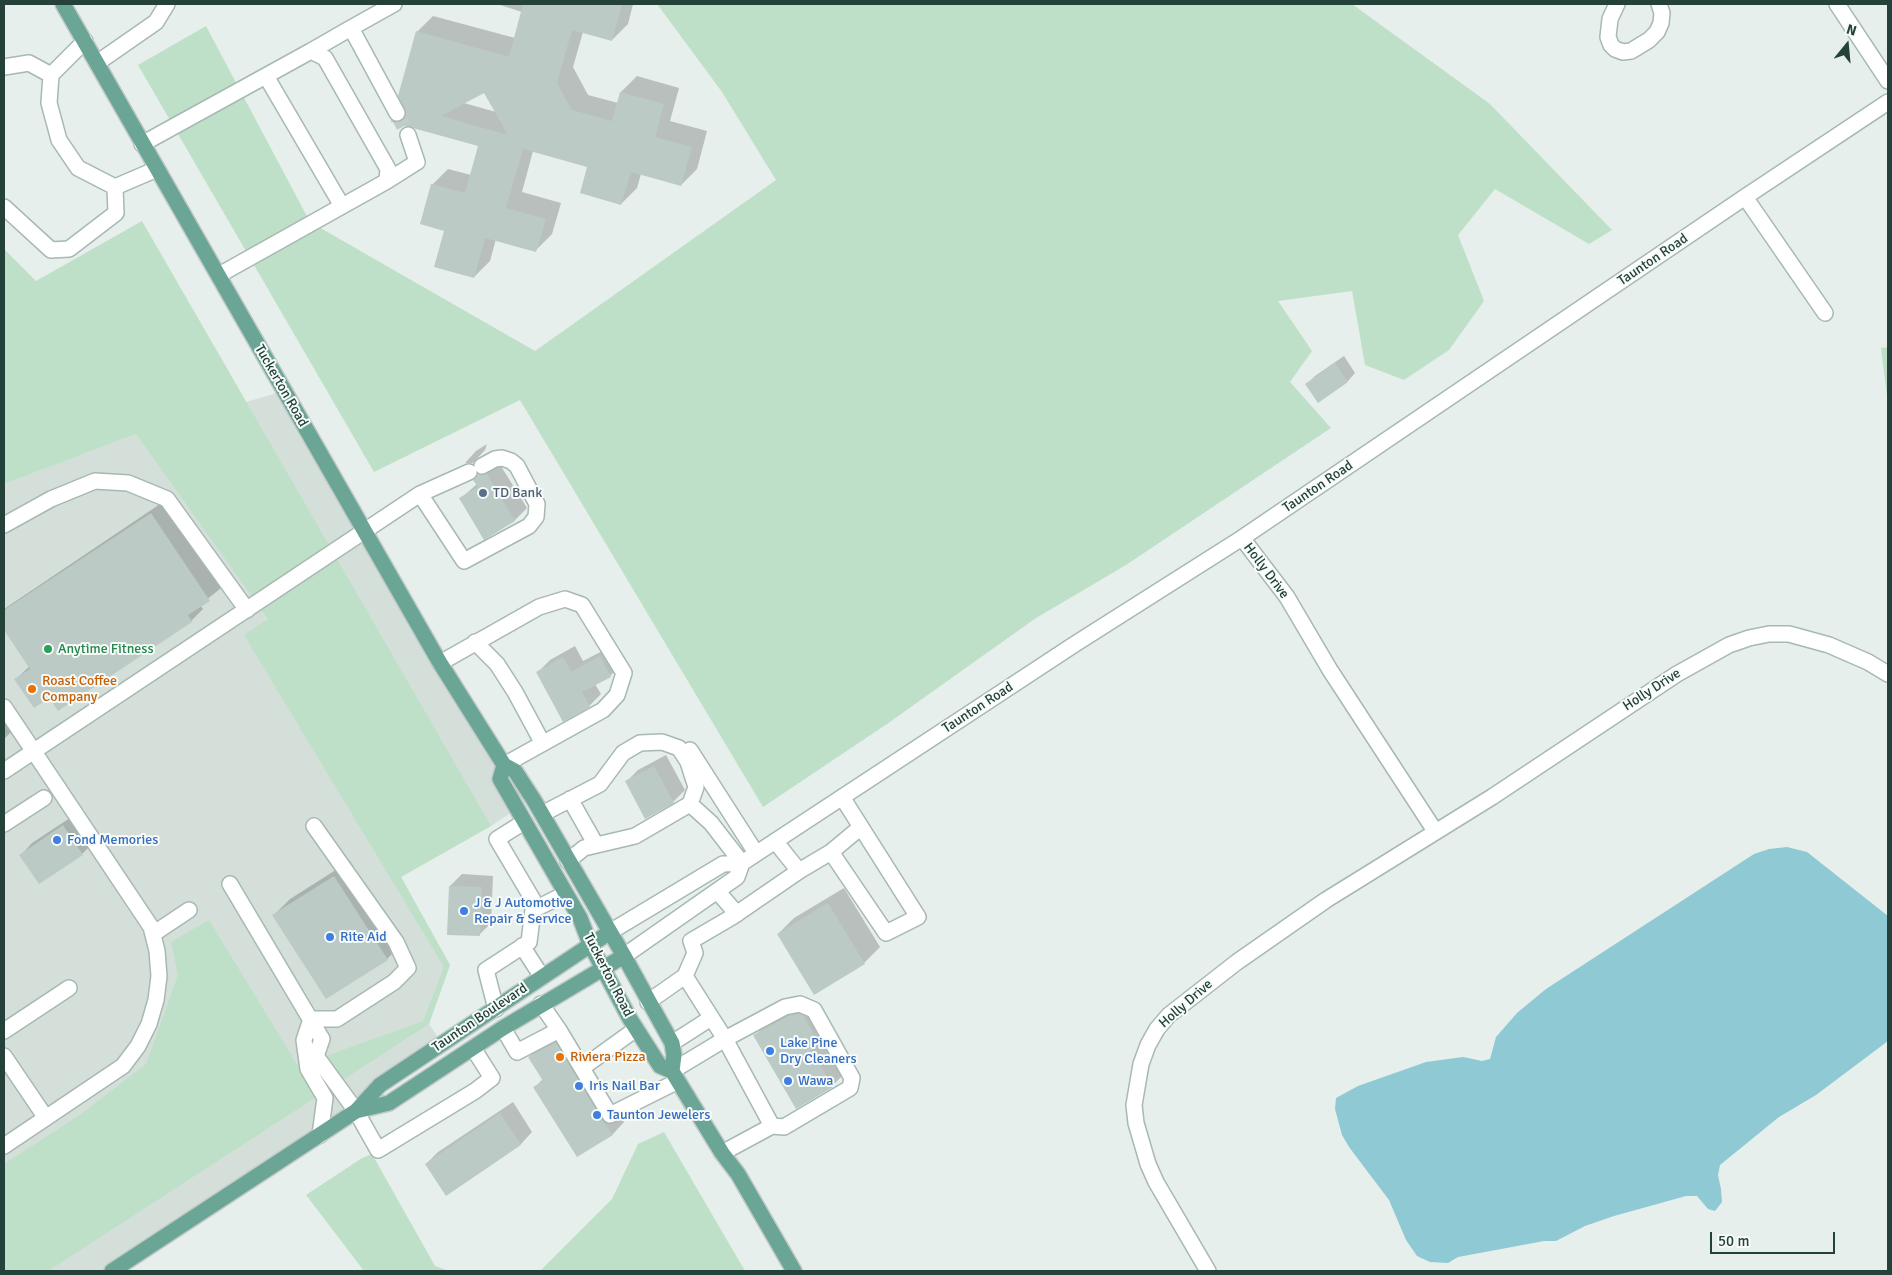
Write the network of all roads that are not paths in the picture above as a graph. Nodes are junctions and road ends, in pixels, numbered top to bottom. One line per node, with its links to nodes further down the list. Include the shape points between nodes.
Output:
1 (63, 4): 8 (main road, Tuckerton Road)
2 (166, 4): 10 (street, via 156,22)
3 (394, 4): 7 (street)
4 (1617, 4): 5 (street, via 1607,29 1611,45 1623,52 1632,51 1657,32 1662,13)
5 (1659, 4)
6 (1838, 4): 14 (street)
7 (351, 28): 9 (street); 16 (street)
8 (85, 42): 10 (main road, Tuckerton Road); 12 (street)
9 (311, 51): 13 (street); 20 (street, via 325,58 388,169)
10 (97, 63): 18 (main road, Tuckerton Road)
11 (4, 67): 12 (street, via 30,63)
12 (52, 75): 21 (street, via 49,102 59,140 78,168)
13 (266, 76): 18 (street); 23 (street)
14 (1888, 81)
15 (1888, 102): 22 (street, Taunton Road)
16 (397, 113)
17 (408, 135): 20 (street, via 416,162)
18 (142, 144): 19 (main road, Tuckerton Road)
19 (156, 169): 21 (street); 25 (main road, Tuckerton Road)
20 (387, 181): 23 (street)
21 (115, 187): 24 (street, via 116,213 69,249 51,250)
22 (1746, 197): 26 (street); 30 (street, Taunton Road)
23 (342, 206): 25 (street)
24 (4, 207)
25 (219, 275): 29 (main road, Tuckerton Road)
26 (1825, 313)
27 (420, 494): 27 (street, via 498,458 507,459 514,462 537,504 537,512 528,527 464,561); 29 (street)
28 (4, 525): 31 (street, via 51,499 95,481 128,483 167,499)
29 (365, 531): 31 (street); 33 (main road, Tuckerton Road)
30 (1242, 538): 41 (street, Taunton Road); 50 (street, Holly Drive, via 1287,597 1335,678)
31 (246, 610): 38 (street)
32 (475, 642): 33 (street); 36 (street, via 516,692); 36 (street, via 539,607 565,599 582,605 624,673 617,696 603,710)
33 (440, 662): 39 (main road, Tuckerton Road)
34 (1888, 674): 50 (street, Holly Drive, via 1851,653 1809,638 1790,634 1748,638 1677,674)
35 (4, 707): 38 (street)
36 (542, 742): 39 (street)
37 (667, 744): 43 (street, via 640,743 623,753 600,784); 44 (street, via 679,748 688,762 696,786); 54 (street, via 677,739 688,746)
38 (33, 751): 40 (street); 66 (street)
39 (504, 765): 45 (main road, Tuckerton Road, via 515,771); 46 (main road, Tuckerton Road, via 500,779)
40 (4, 771)
41 (842, 797): 49 (street); 51 (street, Taunton Road)
42 (44, 798): 47 (street)
43 (570, 799): 45 (street); 52 (street)
44 (690, 804): 52 (street, via 634,836); 56 (street, via 711,823)
45 (542, 814): 55 (main road, Tuckerton Road)
46 (524, 822): 60 (main road, Tuckerton Road); 62 (street, via 497,839 533,900)
47 (4, 824)
48 (314, 826): 79 (street, via 396,942 408,968 394,982 337,1019)
49 (861, 827): 53 (street); 53 (street, via 918,917 886,933)
50 (1435, 831): 98 (street, Holly Drive, via 1326,900 1201,989 1169,1015 1148,1045 1134,1105 1141,1143 1156,1182)
51 (775, 841): 54 (street, Taunton Road); 57 (street)
52 (596, 845): 55 (street, via 584,848)
53 (830, 852): 57 (street)
54 (756, 853): 56 (street, Taunton Road)
55 (568, 861): 65 (main road, Tuckerton Road)
56 (742, 863): 59 (street, Taunton Road, via 737,877); 65 (street, Taunton Road, via 723,864)
57 (800, 871): 63 (street)
58 (230, 884): 79 (street)
59 (718, 892): 63 (street); 64 (street, Taunton Road)
60 (565, 894): 62 (street); 68 (main road, Tuckerton Road, via 580,918)
61 (189, 910): 66 (street)
62 (533, 910): 69 (street, via 529,942)
63 (736, 914): 67 (street)
64 (674, 922): 67 (street); 70 (street, Taunton Road)
65 (610, 932): 68 (main road, Taunton Boulevard); 70 (main road, Tuckerton Road)
66 (153, 934): 91 (street, via 158,988 153,1012 138,1046 123,1066)
67 (691, 941): 73 (street, via 695,953)
68 (590, 944): 71 (main road, Tuckerton Road); 72 (main road, Taunton Boulevard)
69 (522, 946): 72 (street); 77 (street, via 486,970)
70 (624, 956): 71 (main road, Taunton Boulevard); 75 (main road, Tuckerton Road)
71 (603, 968): 76 (main road, Taunton Boulevard); 81 (main road, Tuckerton Road)
72 (542, 976): 77 (main road, Taunton Boulevard)
73 (685, 976): 75 (street); 78 (street)
74 (69, 988): 83 (street)
75 (648, 1002): 85 (main road, Tuckerton Road)
76 (541, 1004): 80 (main road, Taunton Boulevard); 82 (street)
77 (496, 1008): 90 (main road, Taunton Boulevard, via 380,1085)
78 (712, 1018): 84 (street); 85 (street)
79 (311, 1020): 90 (street, via 322,1039 316,1056); 93 (street, via 304,1040 308,1069 325,1098)
80 (503, 1028): 82 (street, via 517,1052); 86 (main road, Taunton Boulevard)
81 (636, 1029): 88 (street); 89 (main road, Tuckerton Road, via 660,1066)
82 (559, 1030): 88 (street)
83 (4, 1031)
84 (725, 1039): 89 (street); 92 (street); 92 (street, via 784,1007 800,1004 814,1010 852,1078 850,1088 784,1127)
85 (672, 1043): 89 (main road, Tuckerton Road)
86 (473, 1048): 90 (main road, Taunton Boulevard, via 389,1103); 90 (street, via 492,1078 475,1092 378,1150)
87 (4, 1056): 91 (street)
88 (582, 1068): 89 (street, via 610,1115)
89 (675, 1076): 95 (main road, Tuckerton Road)
90 (356, 1111): 93 (main road, Taunton Boulevard)
91 (46, 1118): 94 (street)
92 (772, 1126): 95 (street)
93 (320, 1135): 96 (main road, Taunton Boulevard)
94 (4, 1146)
95 (722, 1153): 97 (main road, Tuckerton Road, via 738,1174)
96 (112, 1271)
97 (794, 1271)
98 (1208, 1271)

